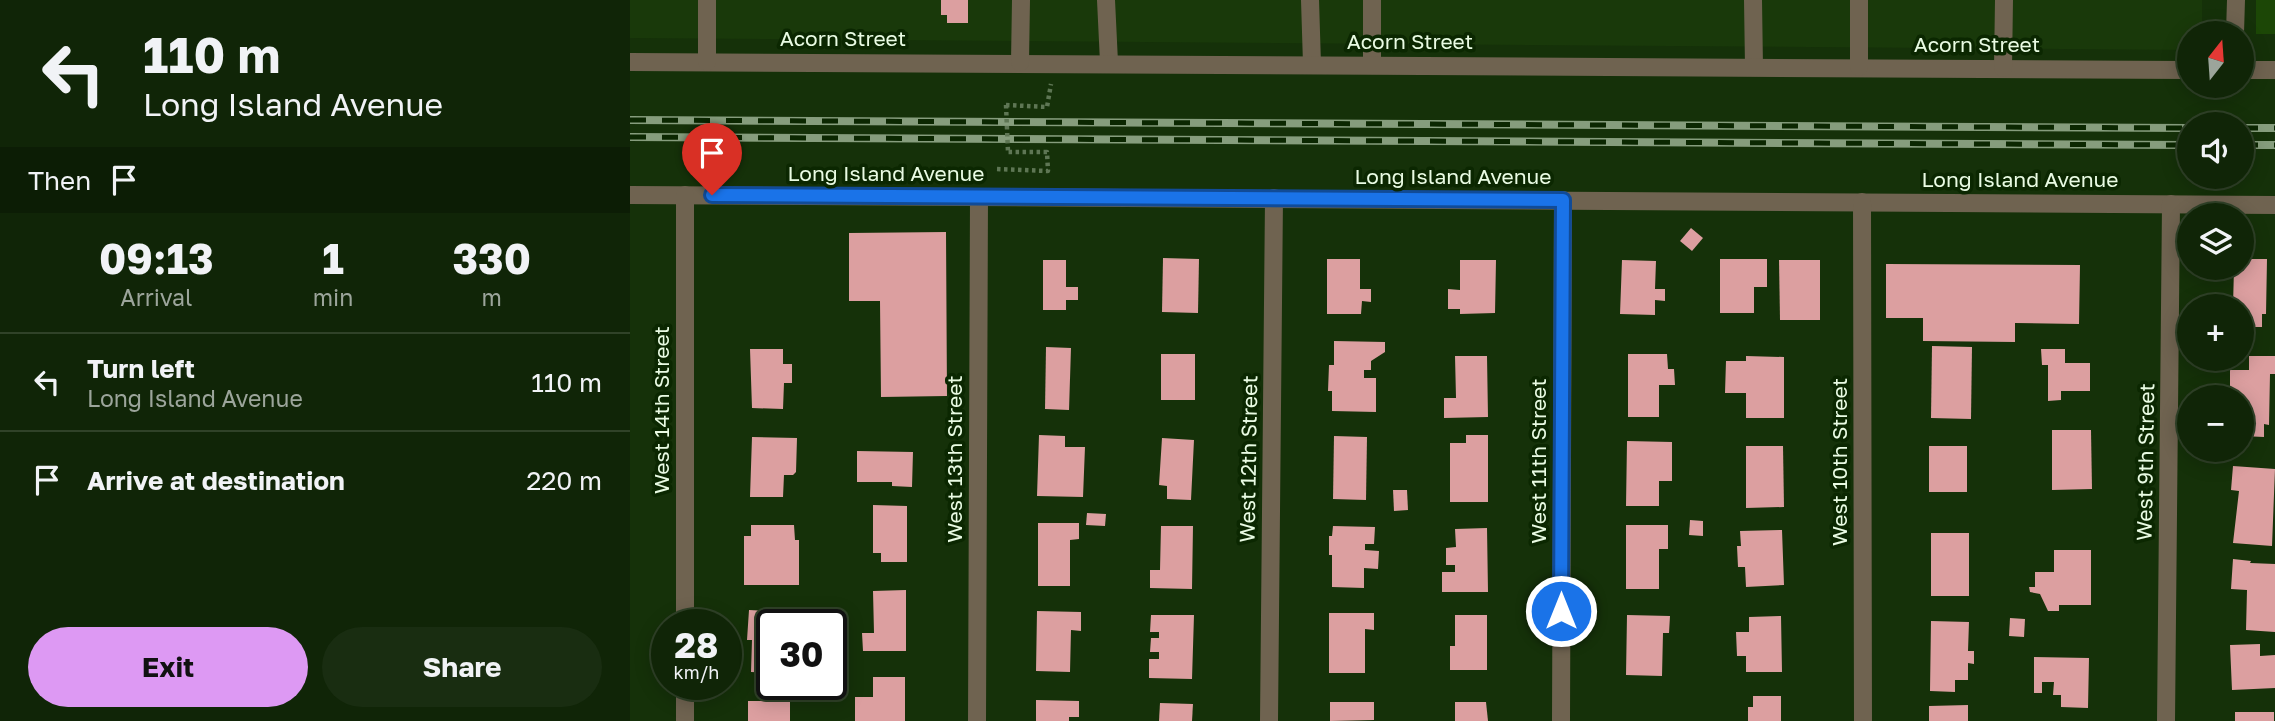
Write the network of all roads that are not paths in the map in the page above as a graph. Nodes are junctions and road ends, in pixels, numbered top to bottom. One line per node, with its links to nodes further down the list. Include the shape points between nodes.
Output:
1 (707, 0): 12 (street)
2 (1021, 0): 13 (street)
3 (1106, 0): 14 (street)
4 (1310, 0): 15 (street)
5 (1372, 0): 16 (street)
6 (1753, 0): 17 (street)
7 (1859, 0): 18 (street)
8 (2004, 0): 19 (street)
9 (2236, 0): 10 (street)
10 (2235, 21)
11 (630, 62): 12 (street, Acorn Street)
12 (707, 62): 13 (street, Acorn Street)
13 (1020, 62): 14 (street, Acorn Street)
14 (1109, 62): 15 (street, Acorn Street)
15 (1312, 64): 16 (street, Acorn Street)
16 (1372, 64): 17 (street, Acorn Street)
17 (1754, 67): 18 (street, Acorn Street)
18 (1859, 67): 19 (street, Acorn Street)
19 (2003, 68): 20 (street, Acorn Street)
20 (2177, 70)
21 (2254, 70): 22 (street)
22 (2275, 70)
23 (630, 195): 24 (street, Long Island Avenue)
24 (685, 195): 25 (street, Long Island Avenue); 31 (street, West 14th Street)
25 (979, 197): 26 (street, Long Island Avenue); 34 (street, West 13th Street)
26 (1274, 198): 27 (street, Long Island Avenue); 35 (street, West 12th Street)
27 (1563, 200): 28 (street, Long Island Avenue); 36 (street, West 11th Street)
28 (1862, 202): 29 (street, Long Island Avenue); 37 (street, West 10th Street)
29 (2171, 204): 30 (street, Long Island Avenue); 38 (street, West 9th Street)
30 (2275, 205)
31 (685, 609)
32 (685, 700): 33 (street)
33 (685, 721)
34 (977, 721)
35 (1269, 721)
36 (1561, 721)
37 (1863, 721)
38 (2166, 721)

